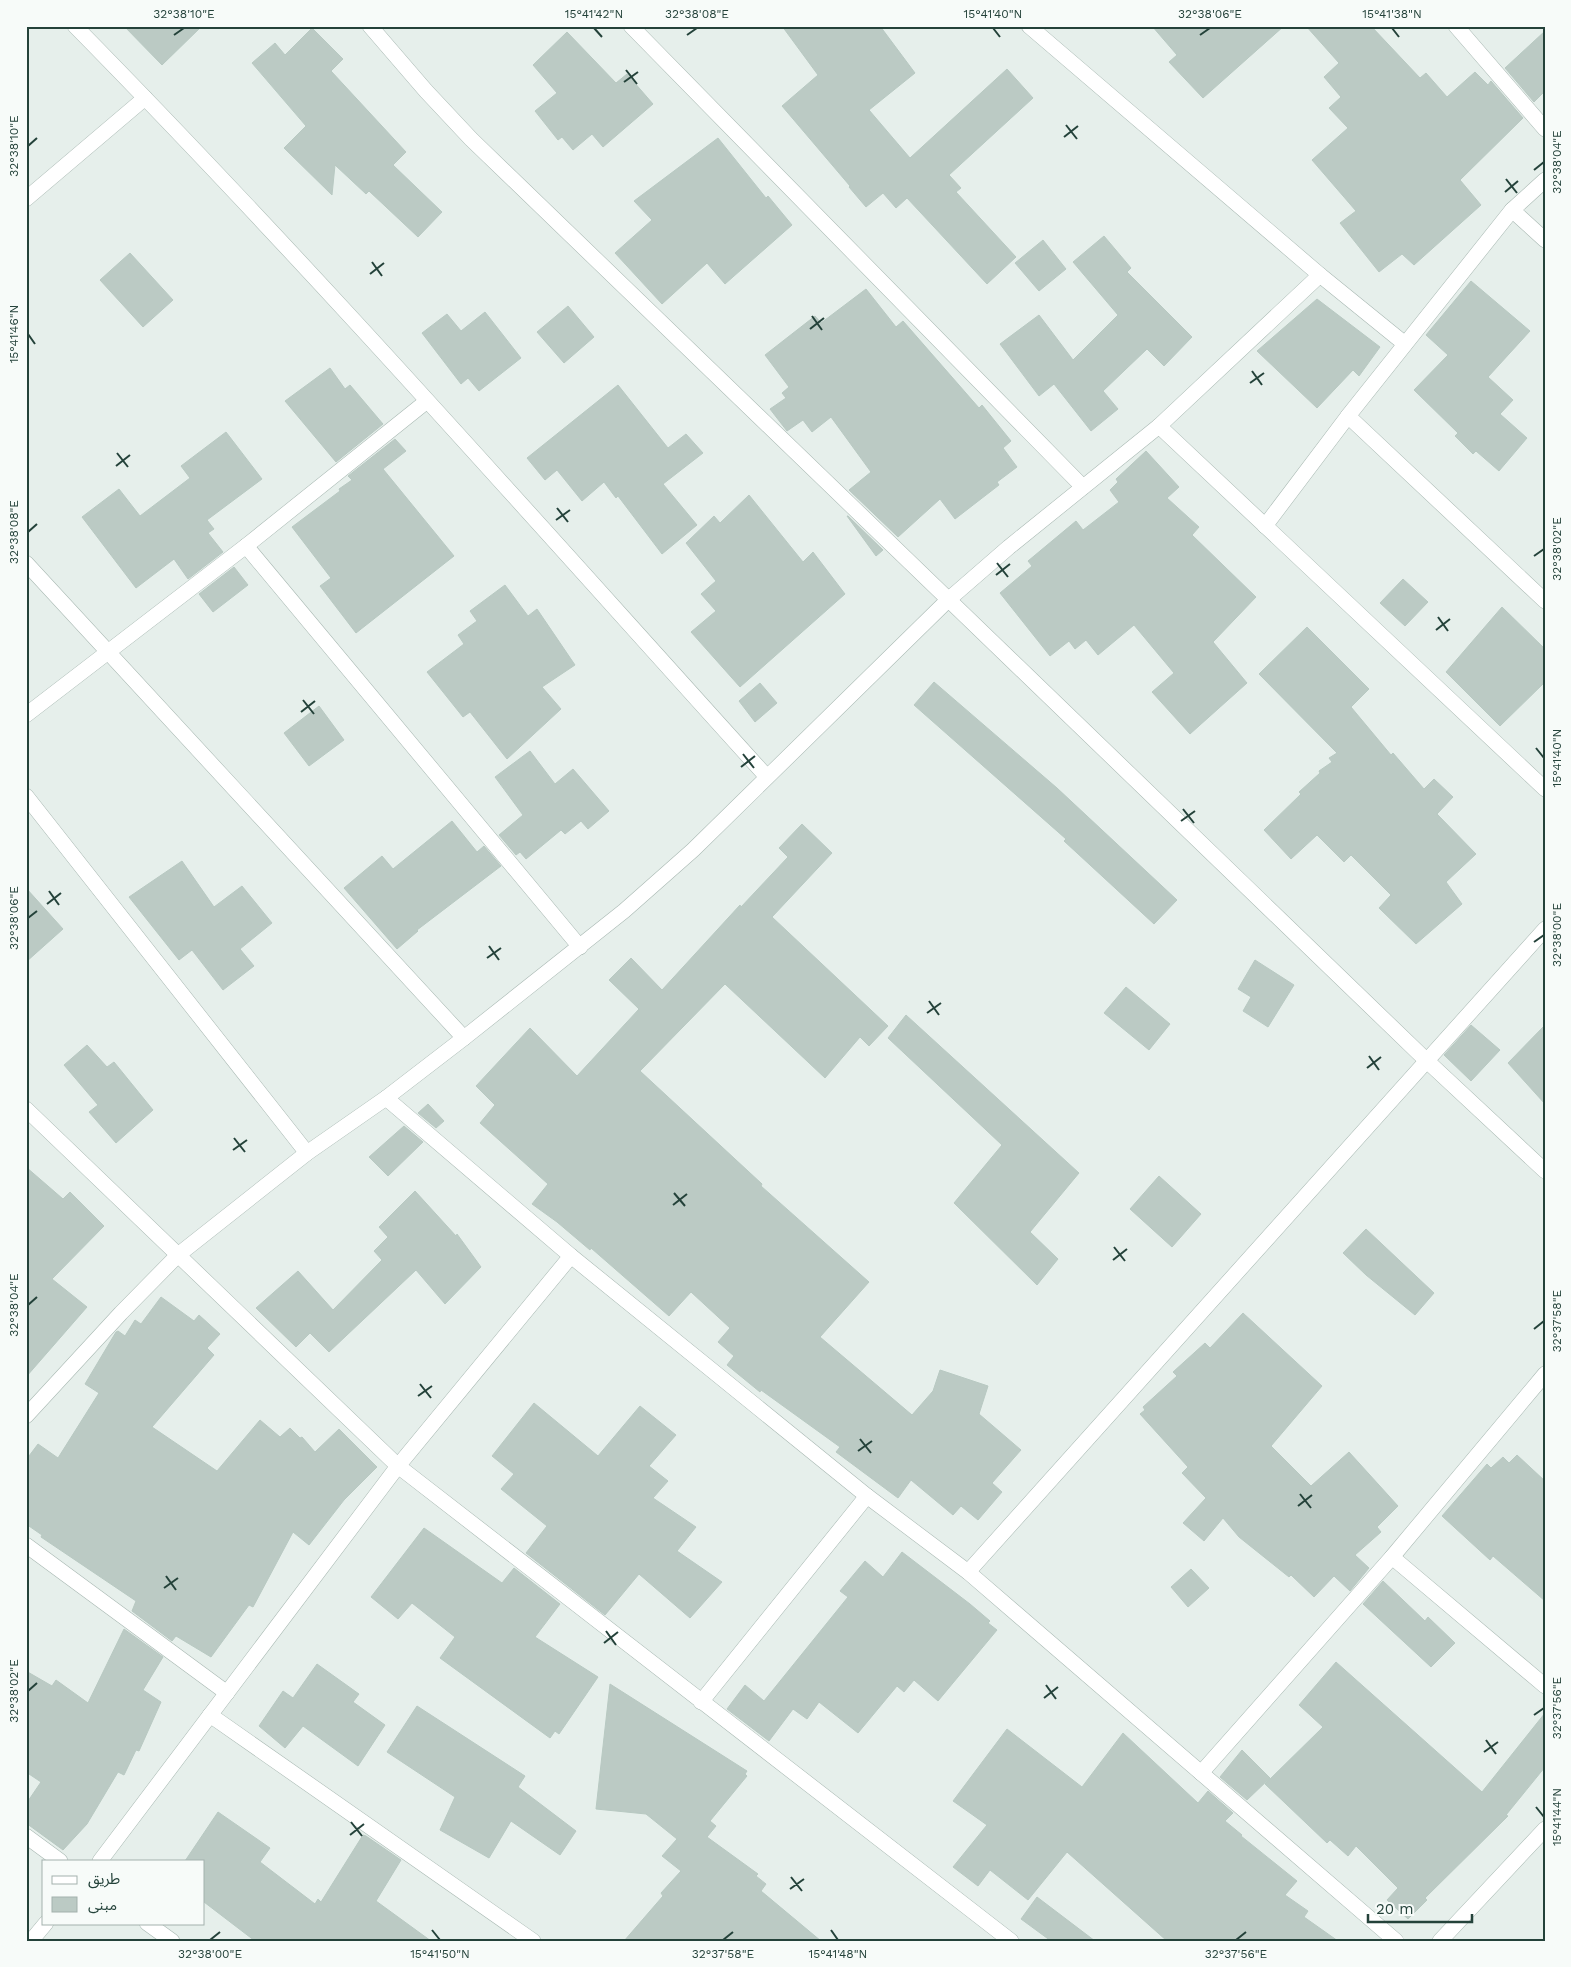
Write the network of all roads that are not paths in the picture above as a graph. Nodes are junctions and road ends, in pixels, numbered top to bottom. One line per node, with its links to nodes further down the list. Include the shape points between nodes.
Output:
1 (75, 26): 6 (street)
2 (370, 26): 21 (street, via 471,139)
3 (631, 26): 17 (street)
4 (1029, 26): 12 (street)
5 (1456, 26): 7 (street)
6 (145, 98): 9 (street); 14 (street)
7 (1545, 129)
8 (1545, 180): 10 (street)
9 (27, 196)
10 (1512, 210): 11 (street); 13 (street)
11 (1545, 240)
12 (1320, 275): 13 (street); 16 (street)
13 (1405, 344): 15 (street)
14 (427, 401): 19 (street); 25 (street)
15 (1348, 416): 18 (street); 22 (street)
16 (1159, 426): 17 (street); 18 (street)
17 (1082, 487): 21 (street)
18 (1265, 526): 26 (street)
19 (246, 546): 23 (street); 29 (street)
20 (26, 563): 23 (street)
21 (948, 600): 25 (street); 31 (street)
22 (1545, 601)
23 (109, 652): 24 (street); 30 (street)
24 (26, 715)
25 (767, 777): 29 (street, via 692,850)
26 (1545, 789)
27 (26, 796): 34 (street)
28 (1545, 929): 31 (street)
29 (580, 947): 30 (street)
30 (464, 1038): 32 (street)
31 (1427, 1061): 35 (street); 44 (street)
32 (386, 1098): 34 (street); 37 (street)
33 (26, 1109): 36 (street)
34 (307, 1153): 36 (street)
35 (1545, 1171)
36 (178, 1255): 39 (street); 40 (street)
37 (571, 1256): 40 (street); 41 (street)
38 (1545, 1374): 43 (street)
39 (26, 1416)
40 (398, 1466): 46 (street); 47 (street)
41 (867, 1496): 44 (street); 47 (street)
42 (26, 1545): 46 (street)
43 (1392, 1557): 45 (street); 49 (street)
44 (968, 1572): 49 (street)
45 (1545, 1686)
46 (227, 1693): 48 (street)
47 (701, 1702): 59 (street)
48 (210, 1716): 53 (street); 58 (street)
49 (1201, 1773): 60 (street)
50 (1545, 1829): 61 (street)
51 (26, 1836): 52 (street)
52 (59, 1860)
53 (101, 1860)
54 (45, 1924): 56 (street)
55 (148, 1924): 57 (street)
56 (31, 1941)
57 (172, 1941)
58 (533, 1941)
59 (1011, 1941)
60 (1396, 1941)
61 (1440, 1941)

